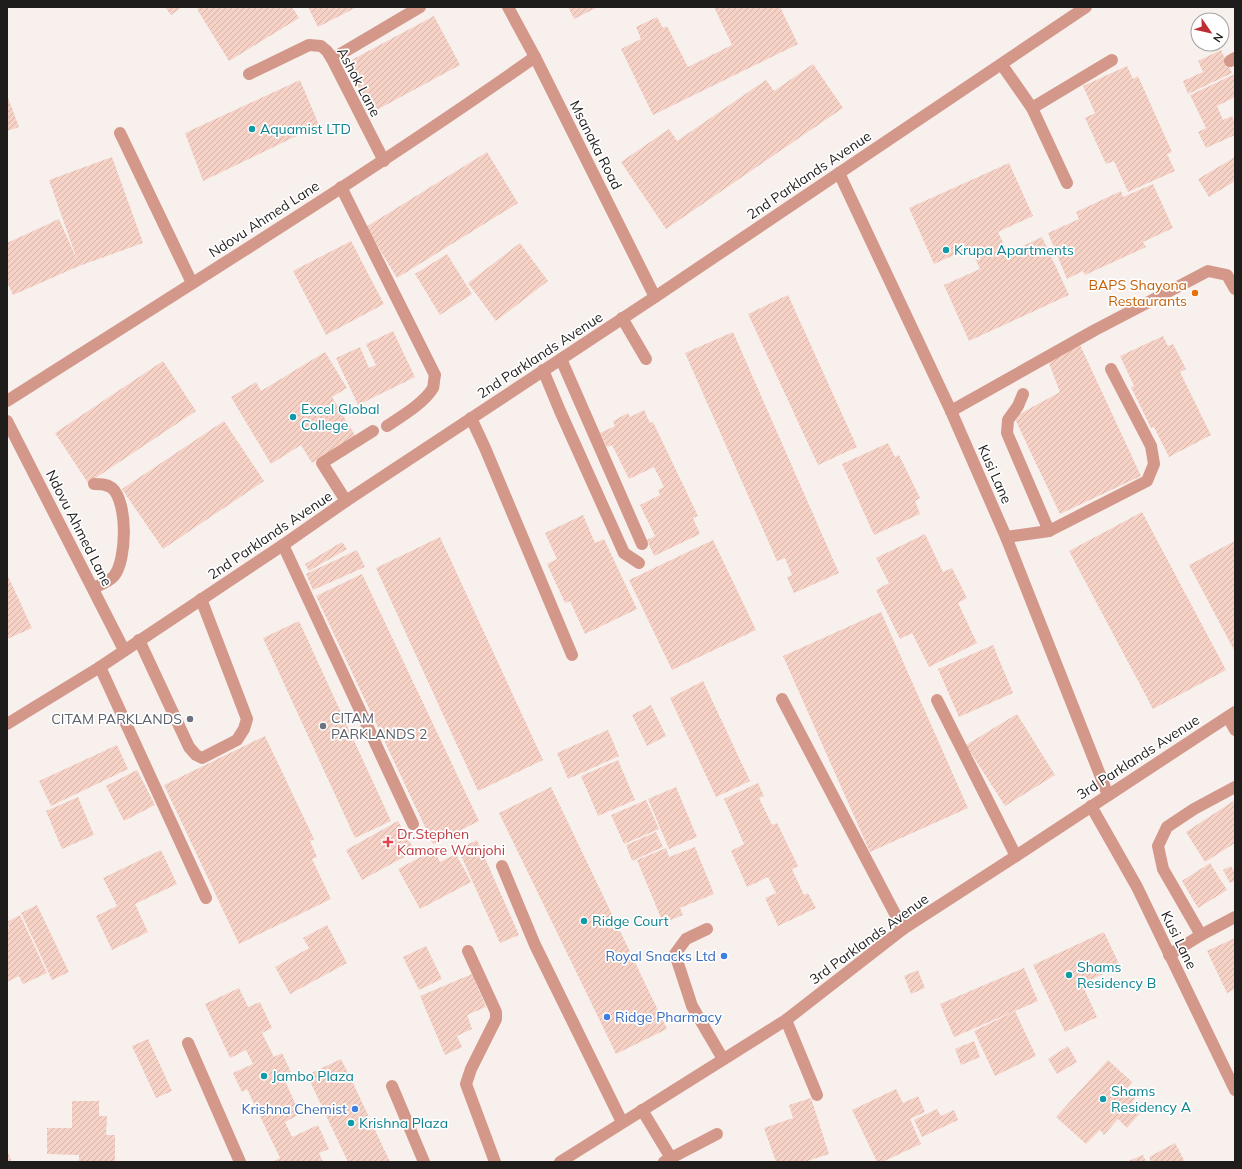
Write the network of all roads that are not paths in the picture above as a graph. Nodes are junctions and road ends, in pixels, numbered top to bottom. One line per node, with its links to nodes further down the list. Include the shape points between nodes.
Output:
1 (420, 7): 5 (street)
2 (508, 7): 4 (street, Msanaka Road)
3 (1086, 7): 7 (street, 2nd Parklands Avenue)
4 (535, 57): 11 (street, Ndovu Ahmed Lane); 17 (street, Msanaka Road)
5 (332, 59): 8 (street, Ashok Lane, via 321,46 309,45); 11 (street, Ashok Lane)
6 (1112, 60): 9 (street)
7 (1002, 65): 9 (street); 12 (street, 2nd Parklands Avenue)
8 (249, 74)
9 (1032, 108): 13 (street)
10 (120, 133): 15 (street)
11 (384, 161): 14 (street, Ndovu Ahmed Lane)
12 (839, 173): 17 (street, 2nd Parklands Avenue); 25 (street, Kusi Lane)
13 (1067, 183)
14 (341, 187): 15 (street, Ndovu Ahmed Lane); 28 (street, via 435,375 433,386 427,396)
15 (192, 283): 24 (street, Ndovu Ahmed Lane)
16 (1235, 289): 25 (street, via 1227,275 1208,271 1095,330)
17 (655, 297): 18 (street, 2nd Parklands Avenue)
18 (622, 318): 19 (street, 2nd Parklands Avenue); 20 (street)
19 (560, 359): 22 (street, 2nd Parklands Avenue); 34 (street)
20 (646, 359)
21 (1110, 369): 32 (street, via 1151,446 1154,464 1147,481)
22 (543, 370): 26 (street, 2nd Parklands Avenue); 36 (street, via 624,553)
23 (1023, 394): 32 (street, via 1008,420 1007,433)
24 (7, 401)
25 (951, 412): 33 (street, Kusi Lane)
26 (471, 418): 31 (street, 2nd Parklands Avenue); 41 (street)
27 (7, 420): 37 (street, Ndovu Ahmed Lane)
28 (387, 426)
29 (373, 430): 31 (street, via 322,463)
30 (94, 484): 37 (street, via 105,484 113,489 121,504 123,544 117,572 110,580)
31 (346, 501): 35 (street, 2nd Parklands Avenue)
32 (1049, 531): 33 (street)
33 (1006, 537): 49 (street, Kusi Lane)
34 (642, 544)
35 (283, 545): 38 (street, 2nd Parklands Avenue); 51 (street)
36 (639, 563)
37 (93, 588): 40 (street, Ndovu Ahmed Lane)
38 (201, 599): 39 (street, 2nd Parklands Avenue); 39 (street, via 247,719 237,740 202,758 196,755 189,747)
39 (139, 640): 40 (street, 2nd Parklands Avenue)
40 (124, 650): 42 (street, 2nd Parklands Avenue)
41 (572, 655)
42 (100, 667): 46 (street, 2nd Parklands Avenue); 54 (street)
43 (782, 699): 56 (street)
44 (937, 700): 52 (street)
45 (1232, 714): 47 (street); 49 (street, 3rd Parklands Avenue)
46 (7, 724)
47 (1235, 730)
48 (1235, 787): 58 (street, via 1167,827 1158,846 1163,869)
49 (1108, 795): 50 (street, 3rd Parklands Avenue)
50 (1091, 806): 52 (street, 3rd Parklands Avenue); 60 (street, Kusi Lane, via 1137,887)
51 (413, 824)
52 (1016, 856): 56 (street, 3rd Parklands Avenue)
53 (502, 866): 68 (street, via 535,945)
54 (206, 898)
55 (1235, 917): 58 (street)
56 (903, 928): 61 (street, 3rd Parklands Avenue)
57 (707, 929): 63 (street, via 686,939 675,954 692,1006)
58 (1201, 935): 60 (street)
59 (468, 951): 73 (street, via 496,1012 496,1019 470,1069 466,1084)
60 (1169, 955): 65 (street, Kusi Lane)
61 (786, 1020): 63 (street, 3rd Parklands Avenue); 66 (street)
62 (188, 1043): 71 (street)
63 (723, 1059): 67 (street, 3rd Parklands Avenue)
64 (392, 1086): 72 (street)
65 (1235, 1090)
66 (817, 1095)
67 (642, 1110): 68 (street, 3rd Parklands Avenue); 70 (street)
68 (622, 1122): 74 (street, 3rd Parklands Avenue)
69 (717, 1134): 70 (street)
70 (668, 1160)
71 (240, 1162)
72 (424, 1162)
73 (495, 1162)
74 (560, 1162)

